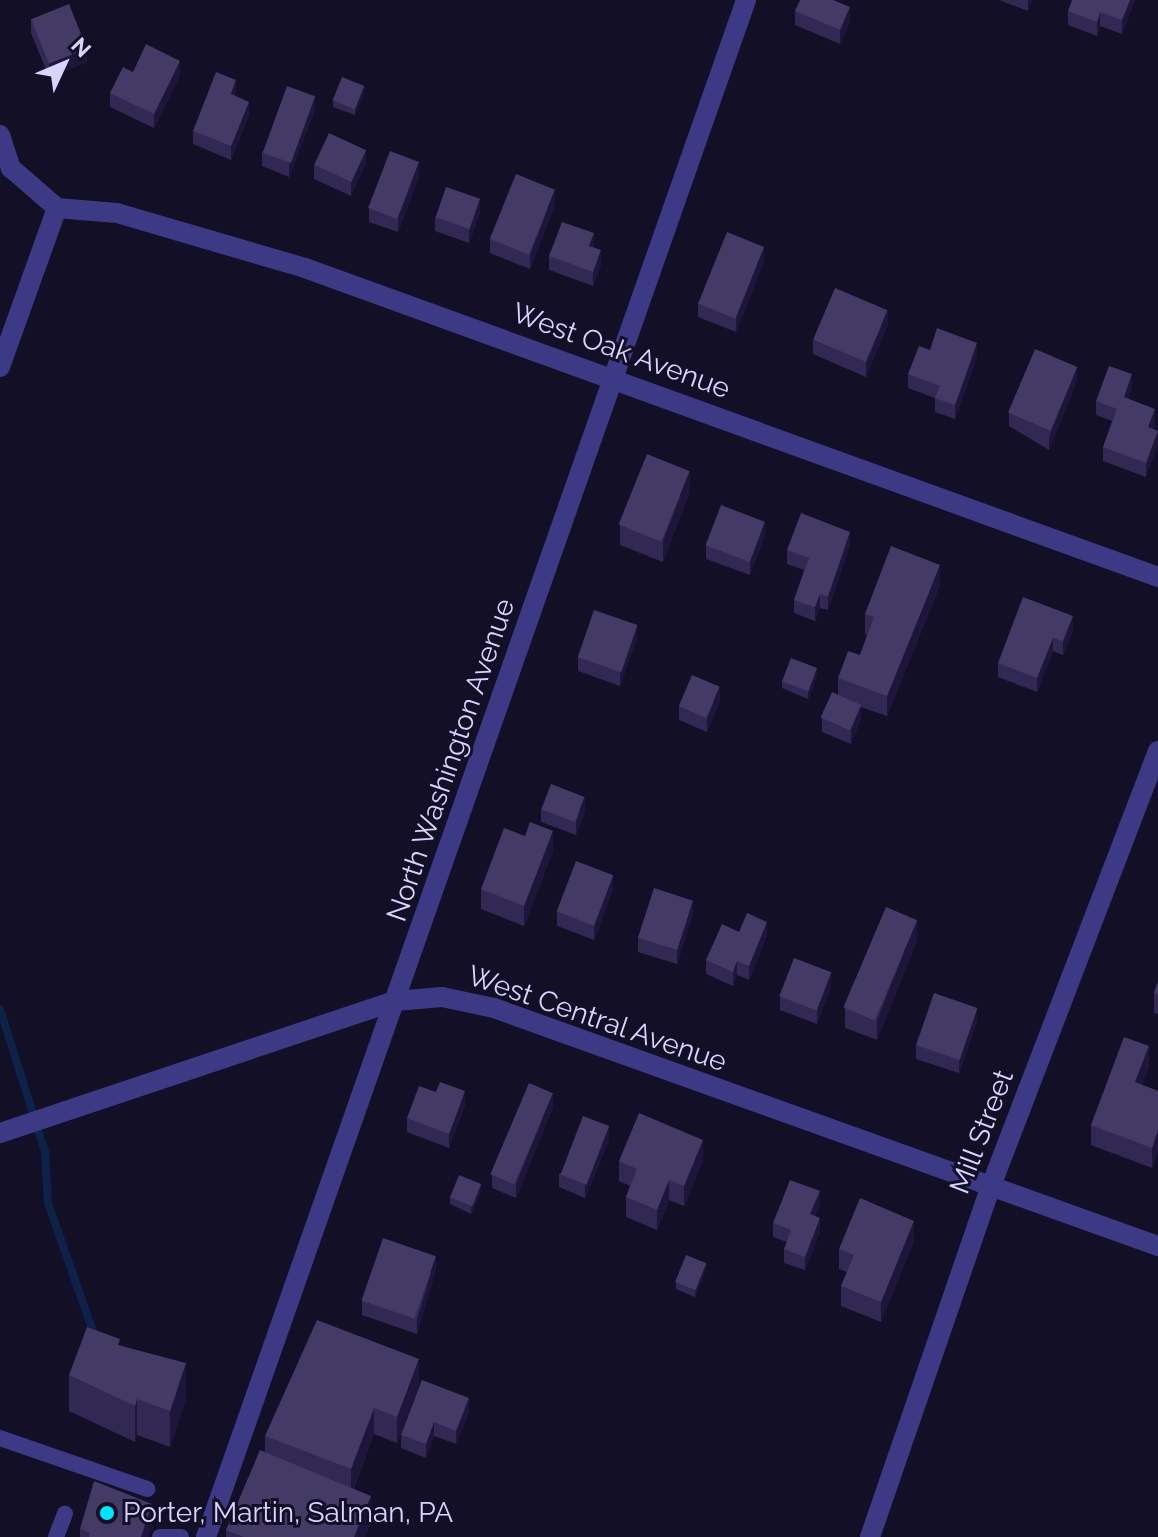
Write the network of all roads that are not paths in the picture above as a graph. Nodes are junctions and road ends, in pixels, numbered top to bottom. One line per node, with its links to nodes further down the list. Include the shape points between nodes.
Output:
1 (746, 0): 5 (street, North Washington Avenue)
2 (0, 135): 3 (street, via 11,168)
3 (57, 208): 4 (street); 5 (street, West Oak Avenue, via 117,213 305,268)
4 (0, 367)
5 (615, 378): 6 (street, West Oak Avenue); 8 (street, North Washington Avenue)
6 (1158, 577)
7 (1158, 751): 10 (street, Mill Street)
8 (395, 1001): 9 (street, West Central Avenue); 10 (street, West Central Avenue, via 442,997 494,1008); 18 (street, North Washington Avenue)
9 (9, 1130)
10 (991, 1186): 11 (street, West Central Avenue); 19 (street, Mill Street)
11 (1158, 1246)
12 (0, 1438): 13 (lane)
13 (147, 1489)
14 (65, 1514): 15 (lane)
15 (56, 1537)
16 (160, 1537): 17 (lane)
17 (181, 1537)
18 (206, 1537)
19 (870, 1537)

